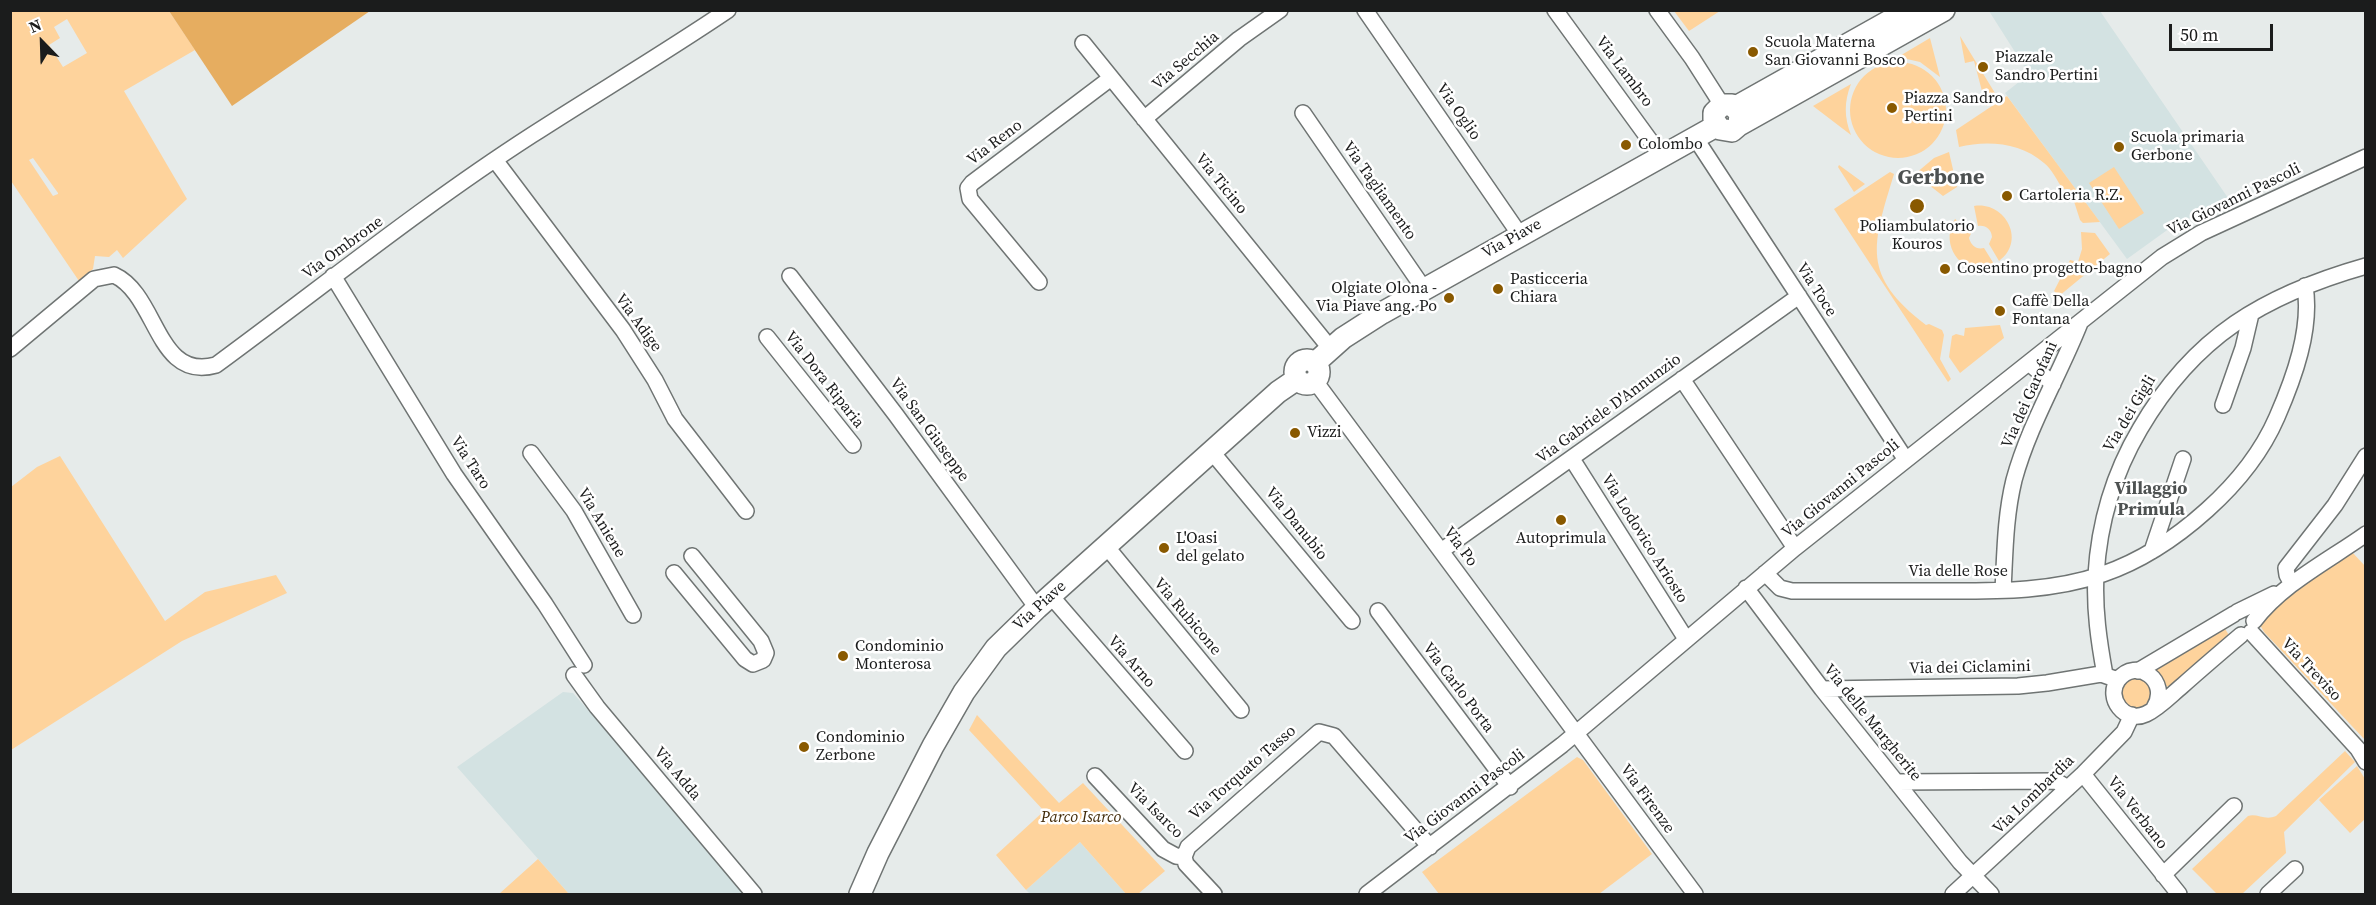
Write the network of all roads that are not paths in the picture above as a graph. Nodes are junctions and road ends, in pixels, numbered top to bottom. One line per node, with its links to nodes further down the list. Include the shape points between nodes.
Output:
1 (728, 10): 16 (street, Via Ombrone)
2 (1280, 10): 12 (street, Via Secchia, via 1239,39)
3 (1365, 10): 17 (street, Via Oglio)
4 (1555, 10): 14 (street, Via Lambro)
5 (1657, 10): 10 (street)
6 (1909, 10): 10 (street)
7 (1944, 10): 10 (street)
8 (1083, 43): 9 (street, Via Ticino)
9 (1111, 78): 12 (street, Via Ticino); 21 (street, Via Reno, via 969,188 969,199)
10 (1732, 112): 13 (street, Via Piave, via 1714,113 1716,126)
11 (1303, 114): 23 (street, Via Tagliamento)
12 (1144, 119): 28 (street, Via Ticino)
13 (1696, 139): 14 (street, Via Piave); 24 (street, Via Toce)
14 (1662, 157): 17 (street, Via Piave)
15 (2366, 157): 26 (street, Via Giovanni Pascoli, via 2190,239)
16 (495, 160): 19 (street, Via Ombrone); 42 (street, Via Adige, via 623,330 675,419)
17 (1520, 235): 23 (street, Via Piave)
18 (2366, 266): 22 (street, Via dei Gigli)
19 (333, 276): 29 (street, Via Ombrone, via 216,365 201,369 186,366 172,354 130,286 114,275 94,279); 62 (street, Via Taro, via 454,474 545,604)
20 (790, 276): 55 (street, Via San Giuseppe)
21 (1038, 282)
22 (2305, 286): 25 (street, Via dei Gigli); 47 (street, Via delle Rose, via 2303,339 2282,407 2265,442 2224,494 2200,517)
23 (1424, 289): 28 (street, Via Piave)
24 (1799, 296): 32 (street, Via Gabriele D'Annunzio); 41 (street, Via Toce)
25 (2250, 314): 34 (street); 51 (street, Via dei Gigli, via 2215,338 2178,373 2133,440 2105,514)
26 (2080, 322): 30 (street, Via Giovanni Pascoli); 33 (street, Via dei Garofani)
27 (767, 336): 35 (street, Via Dora Riparia)
28 (1330, 348): 31 (street, Via Piave)
29 (10, 349)
30 (2029, 363): 33 (street); 41 (street, Via Giovanni Pascoli)
31 (1309, 374): 36 (street, Via Piave, via 1278,393); 46 (street, Via Po)
32 (1682, 379): 39 (street, Via Gabriele D'Annunzio); 45 (street)
33 (2053, 384): 54 (street, Via dei Garofani, via 2035,421 2013,487 2005,532)
34 (2223, 405)
35 (853, 445)
36 (1212, 452): 44 (street, Via Piave); 59 (street, Via Danubio)
37 (531, 453): 58 (street, Via Aniene, via 573,511)
38 (2366, 456): 52 (street, via 2335,505 2286,568)
39 (1572, 459): 46 (street, Via Gabriele D'Annunzio); 61 (street, Via Lodovico Ariosto)
40 (2183, 459): 47 (street)
41 (1906, 460): 45 (street, Via Giovanni Pascoli)
42 (746, 511)
43 (2366, 534): 52 (street)
44 (1106, 546): 55 (street, Via Piave); 67 (street, Via Rubicone)
45 (1795, 548): 50 (street, Via Giovanni Pascoli)
46 (1441, 551): 69 (street, Via Po)
47 (2152, 551): 51 (street, Via delle Rose)
48 (692, 556): 49 (street, via 761,641 766,653 763,660 753,664 745,659)
49 (674, 573)
50 (1765, 573): 53 (street, Via Giovanni Pascoli); 54 (street, Via delle Rose, via 1780,588 1792,591)
51 (2096, 576): 54 (street, Via delle Rose); 64 (street, Via dei Gigli, via 2097,626)
52 (2290, 586): 57 (street); 60 (street)
53 (1746, 588): 61 (street, Via Giovanni Pascoli); 65 (street, Via delle Margherite)
54 (2003, 590)
55 (1044, 602): 70 (street, Via Arno); 85 (street, Via Piave, via 996,648 963,692)
56 (1378, 611): 75 (street, Via Carlo Porta)
57 (2235, 613): 60 (street, via 2248,612); 60 (street, via 2230,625 2233,631); 63 (street)
58 (633, 615)
59 (1352, 621)
60 (2249, 629): 66 (street); 71 (street, Via Treviso)
61 (1686, 639): 69 (street, Via Giovanni Pascoli)
62 (579, 670): 84 (street, Via Adda, via 597,707)
63 (2138, 671): 64 (street); 66 (street, via 2157,682 2159,695)
64 (2111, 677): 65 (street, Via dei Ciclamini, via 2019,686); 68 (street, via 2114,699 2122,711)
65 (1822, 689): 74 (street, Via delle Margherite)
66 (2154, 708): 68 (street, via 2142,716)
67 (1241, 710)
68 (2132, 715): 72 (street, Via Lombardia, via 2124,732)
69 (1576, 733): 75 (street, Via Giovanni Pascoli); 83 (street, Via Firenze)
70 (1185, 751)
71 (2366, 762)
72 (2083, 774): 76 (street, Via Lombardia); 81 (street, Via Verbano)
73 (1095, 776): 79 (street, Via Isarco, via 1163,849)
74 (1896, 782): 76 (street, via 2056,781); 82 (street, Via delle Margherite)
75 (1509, 787): 78 (street, Via Giovanni Pascoli)
76 (2068, 788): 82 (street, Via Lombardia)
77 (2234, 806): 81 (street, Via Verbano)
78 (1430, 847): 79 (street, Via Torquato Tasso, via 1334,736 1319,732 1188,847); 87 (street, Via Giovanni Pascoli)
79 (1184, 857): 86 (street, Via Isarco)
80 (2295, 869): 91 (street)
81 (2163, 875): 90 (street, Via Verbano)
82 (1975, 876): 88 (street, Via Lombardia); 89 (street, Via delle Margherite)
83 (1687, 892)
84 (754, 894)
85 (860, 894)
86 (1214, 894)
87 (1367, 894)
88 (1953, 894)
89 (1991, 894)
90 (2179, 894)
91 (2268, 894)

